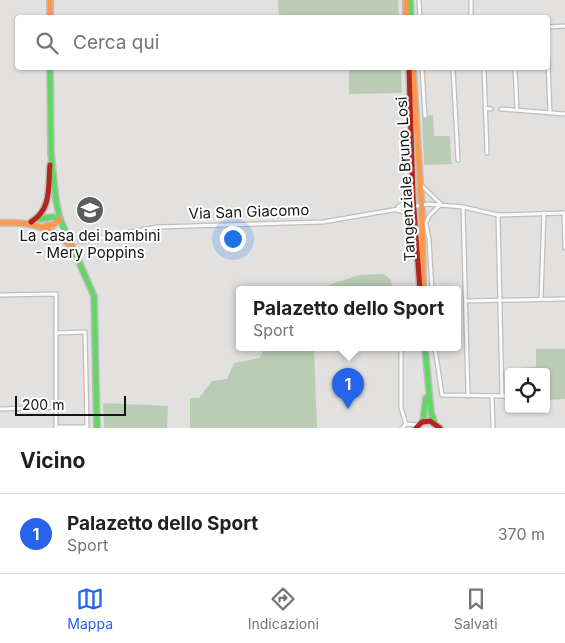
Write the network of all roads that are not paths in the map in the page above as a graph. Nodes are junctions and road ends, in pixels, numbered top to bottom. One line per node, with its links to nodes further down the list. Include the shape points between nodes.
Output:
1 (50, 0): 6 (main road)
2 (406, 0): 7 (main road)
3 (410, 0): 8 (main road)
4 (419, 0): 9 (street)
5 (471, 0): 10 (street)
6 (50, 15)
7 (406, 15)
8 (410, 15)
9 (420, 15)
10 (471, 15)
11 (565, 26): 12 (street)
12 (550, 27)
13 (50, 70): 29 (main road)
14 (409, 70): 32 (main road, Tangenziale Bruno Losi)
15 (413, 70): 31 (main road, Tangenziale Bruno Losi)
16 (422, 70): 27 (street)
17 (453, 70): 30 (street)
18 (484, 70): 21 (street)
19 (516, 70): 24 (street)
20 (548, 70): 25 (street)
21 (485, 108): 22 (street); 28 (street)
22 (491, 108)
23 (502, 108): 24 (street)
24 (517, 110): 25 (street)
25 (550, 113): 26 (street)
26 (565, 114)
27 (425, 116)
28 (487, 153)
29 (51, 154): 40 (main road, via 47,206); 41 (main road)
30 (458, 160)
31 (419, 179): 33 (street, via 426,192); 34 (main road, Tangenziale Bruno Losi)
32 (413, 184): 34 (main road, Tangenziale Bruno Losi); 36 (street, via 404,203)
33 (441, 204): 34 (street, Via San Giacomo); 35 (street, Via San Giacomo); 44 (street, via 433,210)
34 (418, 205): 36 (street, Via San Giacomo); 46 (main road, Tangenziale Bruno Losi); 47 (main road, Tangenziale Bruno Losi)
35 (463, 207): 39 (street, Via San Giacomo); 58 (street)
36 (388, 210): 46 (street, via 404,212); 48 (street, Via San Giacomo, via 323,222 157,227)
37 (564, 213): 38 (street, Via San Giacomo); 49 (street)
38 (544, 214): 39 (street, Via San Giacomo); 55 (street)
39 (498, 215): 57 (street)
40 (37, 219): 41 (main road); 42 (main road)
41 (60, 219): 45 (main road); 50 (main road)
42 (31, 222): 43 (main road); 45 (main road)
43 (0, 223)
44 (426, 224): 47 (street); 53 (street)
45 (45, 226): 50 (main road)
46 (416, 228): 51 (main road, Tangenziale Bruno Losi)
47 (422, 233): 52 (main road, Tangenziale Bruno Losi)
48 (80, 242)
49 (565, 248)
50 (75, 249): 73 (main road, via 94,296)
51 (422, 286)
52 (422, 286)
53 (432, 286)
54 (0, 295): 59 (street, via 56,294)
55 (541, 299): 56 (street); 57 (street)
56 (565, 299)
57 (500, 300): 58 (street); 66 (street)
58 (466, 301): 64 (street)
59 (56, 333): 67 (street); 72 (street, via 85,332 87,427)
60 (401, 351): 70 (street, via 401,408)
61 (424, 351): 69 (main road)
62 (424, 351): 71 (main road, via 427,405)
63 (435, 351): 64 (street, via 442,395)
64 (468, 396): 65 (street)
65 (492, 396): 66 (street); 76 (street)
66 (502, 396)
67 (57, 407): 68 (street); 72 (street)
68 (0, 409)
69 (434, 422): 71 (main road); 75 (main road)
70 (406, 424): 71 (street); 74 (street)
71 (419, 425)
72 (56, 427)
73 (97, 428)
74 (402, 428)
75 (440, 428)
76 (493, 428)

